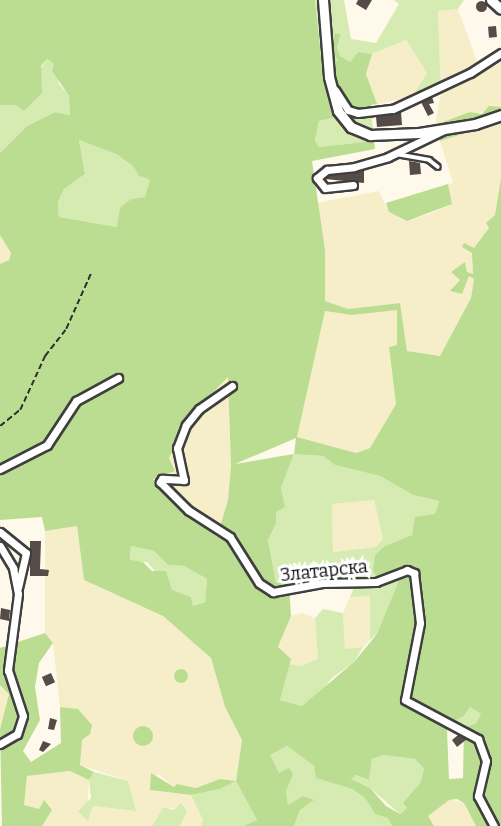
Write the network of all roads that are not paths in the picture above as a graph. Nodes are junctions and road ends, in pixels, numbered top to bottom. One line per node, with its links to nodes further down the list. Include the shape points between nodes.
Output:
1 (323, 0): 5 (street)
2 (491, 0): 3 (street)
3 (501, 9)
4 (501, 53): 5 (street, via 470,73 393,109 358,113 348,110)
5 (329, 77): 7 (street, via 338,111 358,131 379,135)
6 (501, 115): 7 (street)
7 (444, 130): 8 (street)
8 (396, 154): 9 (lane, via 429,160); 10 (street, via 354,167 327,170 317,178 325,188)
9 (438, 167)
10 (353, 185)
11 (118, 378): 13 (street, via 76,400 47,445)
12 (232, 386): 18 (street, Златарска, via 199,409 186,425 177,448 184,480 162,478 160,482 188,510 230,537 259,584 273,591 322,583 376,582 407,570 414,573 420,624 405,700 478,739 486,761 477,796)
13 (0, 469)
14 (0, 532): 16 (street, via 26,553)
15 (0, 546): 16 (street, via 13,568)
16 (17, 589): 17 (street, via 8,670 23,716 17,734)
17 (0, 744)
18 (494, 826)

